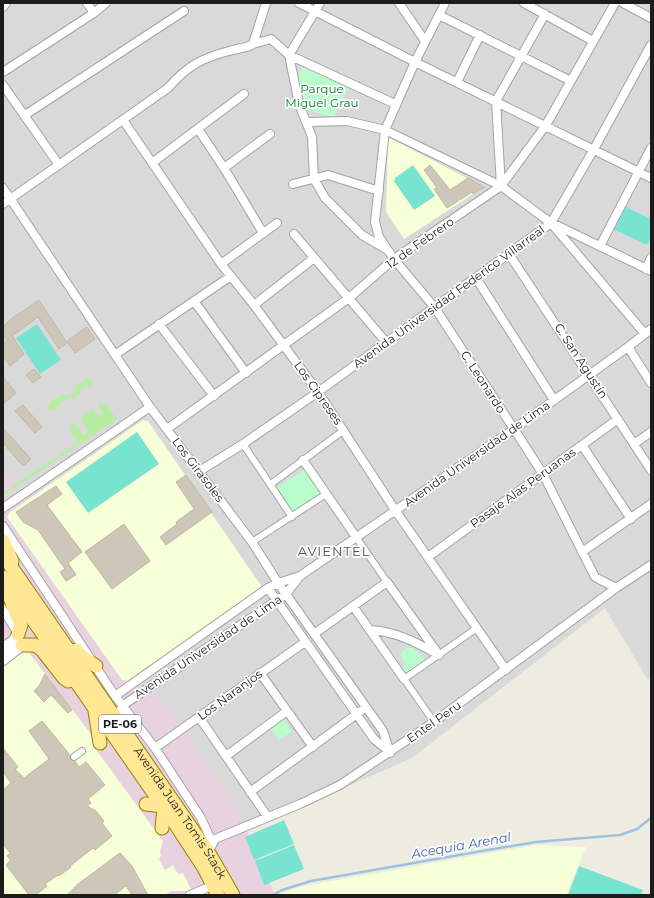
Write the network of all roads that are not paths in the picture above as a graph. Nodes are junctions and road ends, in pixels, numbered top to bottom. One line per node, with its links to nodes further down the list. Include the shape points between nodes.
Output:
1 (6, 3): 11 (street)
2 (87, 3): 14 (street)
3 (106, 3): 14 (street)
4 (266, 3): 21 (street)
5 (299, 3): 12 (street)
6 (399, 3): 19 (street)
7 (445, 3): 15 (street)
8 (524, 3): 16 (street)
9 (615, 3): 20 (street, 12 de Febrero)
10 (623, 3): 17 (street)
11 (3, 7)
12 (318, 7): 23 (street); 25 (street)
13 (184, 11): 33 (street)
14 (94, 13): 26 (street)
15 (439, 14): 18 (street); 19 (street)
16 (545, 14): 20 (street); 24 (street)
17 (651, 18)
18 (480, 35): 24 (street); 28 (street)
19 (425, 41): 25 (street)
20 (593, 41): 27 (street, 12 de Febrero)
21 (253, 44): 23 (street, via 271,39); 34 (street, via 246,49 211,56 196,63 181,73 168,88)
22 (651, 45): 41 (street, Avenida Universidad Federico Villarreal)
23 (289, 55): 32 (street); 35 (street, via 299,104)
24 (522, 56): 27 (street); 31 (street)
25 (414, 62): 28 (street); 32 (street)
26 (3, 72)
27 (571, 81): 36 (street, 12 de Febrero)
28 (457, 82): 31 (street)
29 (3, 85): 33 (street)
30 (244, 94): 37 (street)
31 (496, 101): 36 (street); 49 (street)
32 (395, 104): 38 (street)
33 (25, 115): 43 (street)
34 (123, 120): 42 (street, Los Cipreses); 43 (street)
35 (306, 122): 38 (street, via 347,121); 47 (street, via 312,137)
36 (546, 125): 41 (street); 49 (street, 12 de Febrero)
37 (198, 128): 42 (street); 44 (street)
38 (385, 130): 49 (street); 51 (street)
39 (270, 134): 44 (street)
40 (651, 148): 45 (street)
41 (594, 149): 45 (street); 55 (street, Avenida Universidad Federico Villarreal)
42 (152, 163): 64 (street, Los Cipreses)
43 (59, 165): 52 (street)
44 (224, 168): 56 (street)
45 (639, 171): 46 (street); 58 (street)
46 (651, 178)
47 (314, 179): 48 (street); 51 (street, via 328,175); 59 (street, via 325,198 362,235)
48 (293, 184)
49 (501, 186): 55 (street); 63 (street, 12 de Febrero)
50 (3, 188): 52 (street, Los Girasoles)
51 (379, 191): 59 (street, via 375,222 379,237)
52 (11, 199): 53 (street); 77 (street, Los Girasoles)
53 (3, 204)
54 (277, 223): 56 (street)
55 (551, 223): 58 (street); 60 (street, Avenida Universidad Federico Villarreal); 73 (street)
56 (263, 233): 64 (street)
57 (294, 234): 61 (street)
58 (600, 246): 65 (street)
59 (388, 251): 63 (street, C. Leonardo)
60 (509, 254): 67 (street, Avenida Universidad Federico Villarreal); 79 (street, C. San Agustín)
61 (314, 258): 68 (street); 70 (street)
62 (651, 258): 65 (street)
63 (394, 259): 68 (street, 12 de Febrero); 71 (street, C. Leonardo)
64 (221, 264): 66 (street, Los Cipreses)
65 (648, 270)
66 (230, 276): 69 (street); 70 (street, Los Cipreses)
67 (476, 278): 71 (street, Avenida Universidad Federico Villarreal); 83 (street)
68 (349, 298): 74 (street); 75 (street, 12 de Febrero)
69 (194, 301): 72 (street); 78 (street)
70 (254, 305): 75 (street, Los Cipreses)
71 (435, 308): 74 (street, Avenida Universidad Federico Villarreal); 87 (street, C. Leonardo)
72 (160, 324): 77 (street); 82 (street)
73 (648, 331): 76 (street, Avenida Universidad de Lima)
74 (386, 342): 81 (street, Avenida Universidad Federico Villarreal)
75 (285, 346): 78 (street, 12 de Febrero); 81 (street, Los Cipreses)
76 (628, 347): 79 (street, Avenida Universidad de Lima); 80 (street)
77 (116, 354): 84 (street, Los Girasoles)
78 (246, 373): 82 (street, 12 de Febrero)
79 (590, 375): 83 (street, Avenida Universidad de Lima); 85 (street, C. San Agustín)
80 (651, 383)
81 (318, 392): 88 (street, Los Cipreses); 90 (street, Avenida Universidad Federico Villarreal)
82 (214, 396): 86 (street, 12 de Febrero)
83 (554, 400): 87 (street, Avenida Universidad de Lima)
84 (150, 407): 86 (street, Los Girasoles); 100 (street)
85 (618, 419): 91 (street, C. San Agustín); 92 (street, Pasaje Alas Peruanas)
86 (167, 429): 95 (street, Los Girasoles)
87 (514, 429): 96 (street, C. Leonardo); 101 (street, Avenida Universidad de Lima)
88 (344, 430): 93 (street); 101 (street, Los Cipreses)
89 (651, 432): 91 (street)
90 (243, 444): 95 (street, Avenida Universidad Federico Villarreal); 97 (street)
91 (634, 444): 94 (street, C. San Agustín)
92 (582, 446): 96 (street, Pasaje Alas Peruanas); 103 (street)
93 (303, 460): 97 (street); 98 (street)
94 (651, 470)
95 (198, 472): 107 (street, Los Girasoles)
96 (543, 474): 108 (street, C. Leonardo); 110 (street, Pasaje Alas Peruanas)
97 (271, 484): 102 (street)
98 (326, 494): 102 (street); 105 (street)
99 (651, 504): 103 (street)
100 (3, 508)
101 (395, 510): 105 (street, Avenida Universidad de Lima); 110 (street, Los Cipreses)
102 (292, 517): 107 (street)
103 (631, 519): 108 (street)
104 (3, 526): 132 (street, Avenida Juan Tomis Stack)
105 (356, 537): 112 (street, Avenida Universidad de Lima); 115 (street)
106 (3, 541): 114 (main road)
107 (252, 542): 116 (street, Los Girasoles)
108 (582, 552): 118 (street, C. Leonardo, via 595,577)
109 (3, 555): 114 (main road, Avenida Juan Tomis Stack / PE-06)
110 (428, 557): 124 (street, Los Cipreses)
111 (651, 565): 118 (street, Entel Peru)
112 (300, 576): 116 (street, Avenida Universidad de Lima); 119 (street, Avenida Universidad de Lima)
113 (4, 579): 127 (main road, via 21,625); 137 (main road, Avenida Juan Tomis Stack / PE-06)
114 (22, 582): 121 (main road, Avenida Juan Tomis Stack / PE-06)
115 (387, 582): 122 (street); 130 (street)
116 (278, 583): 117 (street, Avenida Universidad de Lima); 119 (street, Los Girasoles)
117 (268, 588): 120 (street); 138 (street, Avenida Universidad de Lima)
118 (616, 588): 133 (street, Entel Peru)
119 (286, 594): 120 (street, Avenida Universidad de Lima); 126 (street, Los Girasoles)
120 (276, 600): 128 (street); 142 (street, Avenida Universidad de Lima)
121 (36, 602): 132 (main road, via 82,657); 142 (main road, Avenida Juan Tomis Stack / PE-06)
122 (353, 606): 125 (street); 126 (street)
123 (3, 609): 127 (street)
124 (477, 628): 130 (street); 133 (street, Los Cipreses)
125 (370, 630): 130 (street, via 384,630 416,642); 136 (street)
126 (314, 634): 140 (street, Los Girasoles)
127 (20, 640): 129 (street, via 13,641); 131 (street); 135 (main road, via 42,650)
128 (305, 642): 134 (street, Los Naranjos); 143 (street)
129 (3, 648)
130 (440, 655): 136 (street)
131 (3, 660)
132 (96, 666): 138 (street, Avenida Juan Tomis Stack)
133 (506, 670): 145 (street, Entel Peru)
134 (260, 673): 141 (street); 144 (street, Los Naranjos)
135 (64, 678): 137 (main road); 146 (main road)
136 (404, 680): 145 (street)
137 (80, 687): 139 (main road, Avenida Juan Tomis Stack / PE-06)
138 (115, 696): 142 (street, Avenida Juan Tomis Stack)
139 (94, 708): 146 (main road); 156 (main road, Avenida Juan Tomis Stack / PE-06)
140 (365, 708): 143 (street); 151 (street, Los Girasoles, via 383,731)
141 (287, 711): 148 (street); 152 (street)
142 (119, 712): 149 (street, Avenida Juan Tomis Stack); 159 (main road, Avenida Juan Tomis Stack / PE-06)
143 (356, 714): 148 (street); 151 (street, via 374,739)
144 (199, 716): 149 (street, Los Naranjos); 152 (street)
145 (434, 722): 151 (street, Entel Peru)
146 (97, 723): 147 (main road)
147 (100, 743)
148 (313, 747): 154 (street)
149 (155, 748): 159 (street, Avenida Juan Tomis Stack, via 201,818)
150 (82, 751): 153 (street)
151 (390, 753): 157 (street, Entel Peru, via 340,785)
152 (226, 756): 154 (street)
153 (74, 757)
154 (250, 792): 157 (street)
155 (146, 804): 156 (main road)
156 (164, 807): 158 (main road); 160 (main road, Avenida Juan Tomis Stack / PE-06)
157 (267, 816): 159 (street, Entel Peru, via 215,838)
158 (162, 828)
159 (211, 849): 162 (main road, Avenida Juan Tomis Stack / PE-06)
160 (216, 890): 161 (street)
161 (190, 895)
162 (233, 895)

